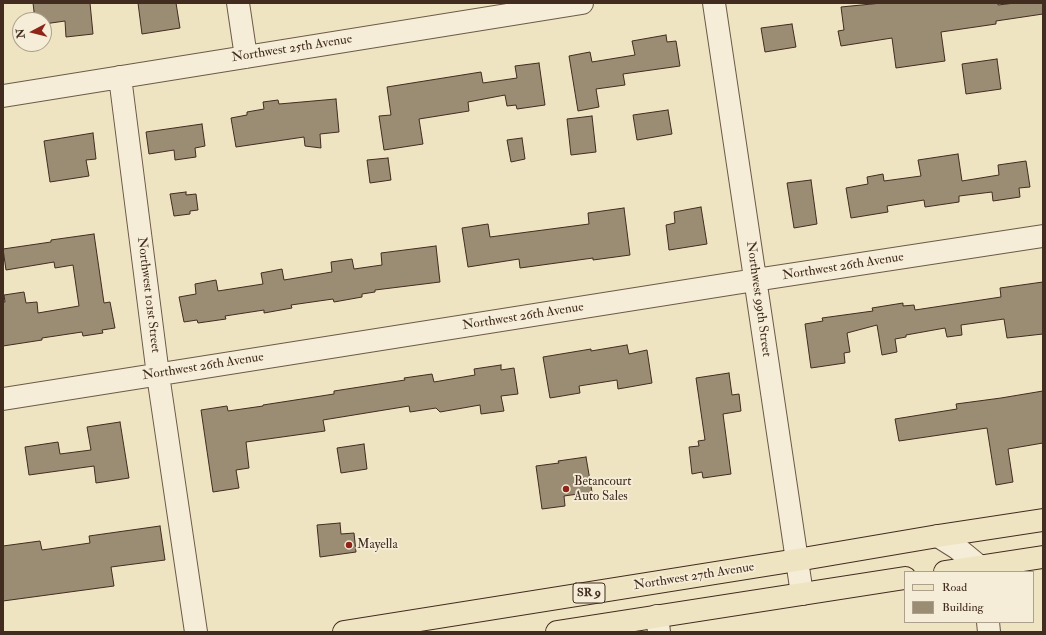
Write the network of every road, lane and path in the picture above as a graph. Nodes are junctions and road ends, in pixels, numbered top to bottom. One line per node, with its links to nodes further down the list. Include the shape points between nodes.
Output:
1 (238, 3): 5 (street)
2 (582, 3): 4 (street, Northwest 25th Avenue)
3 (714, 3): 9 (street, Northwest 99th Street)
4 (476, 11): 5 (street, Northwest 25th Avenue)
5 (246, 57): 6 (street, Northwest 25th Avenue)
6 (120, 77): 7 (street, Northwest 25th Avenue); 10 (street, Northwest 101st Street)
7 (3, 96)
8 (1043, 236): 9 (street, Northwest 26th Avenue)
9 (755, 280): 10 (street, Northwest 26th Avenue); 15 (street, Northwest 99th Street)
10 (158, 375): 11 (street, Northwest 26th Avenue); 22 (street, Northwest 101st Street)
11 (3, 399)
12 (1043, 520): 13 (main road, Northwest 27th Avenue / SR 9)
13 (938, 536): 15 (main road, Northwest 27th Avenue / SR 9); 16 (street, via 957,548)
14 (1043, 557): 16 (main road)
15 (797, 560): 19 (street, Northwest 99th Street); 21 (main road, Northwest 27th Avenue / SR 9)
16 (980, 569): 17 (main road)
17 (957, 571)
18 (904, 578): 19 (main road)
19 (802, 594): 20 (main road)
20 (658, 624): 23 (main road)
21 (358, 631)
22 (196, 632)
23 (557, 632)

